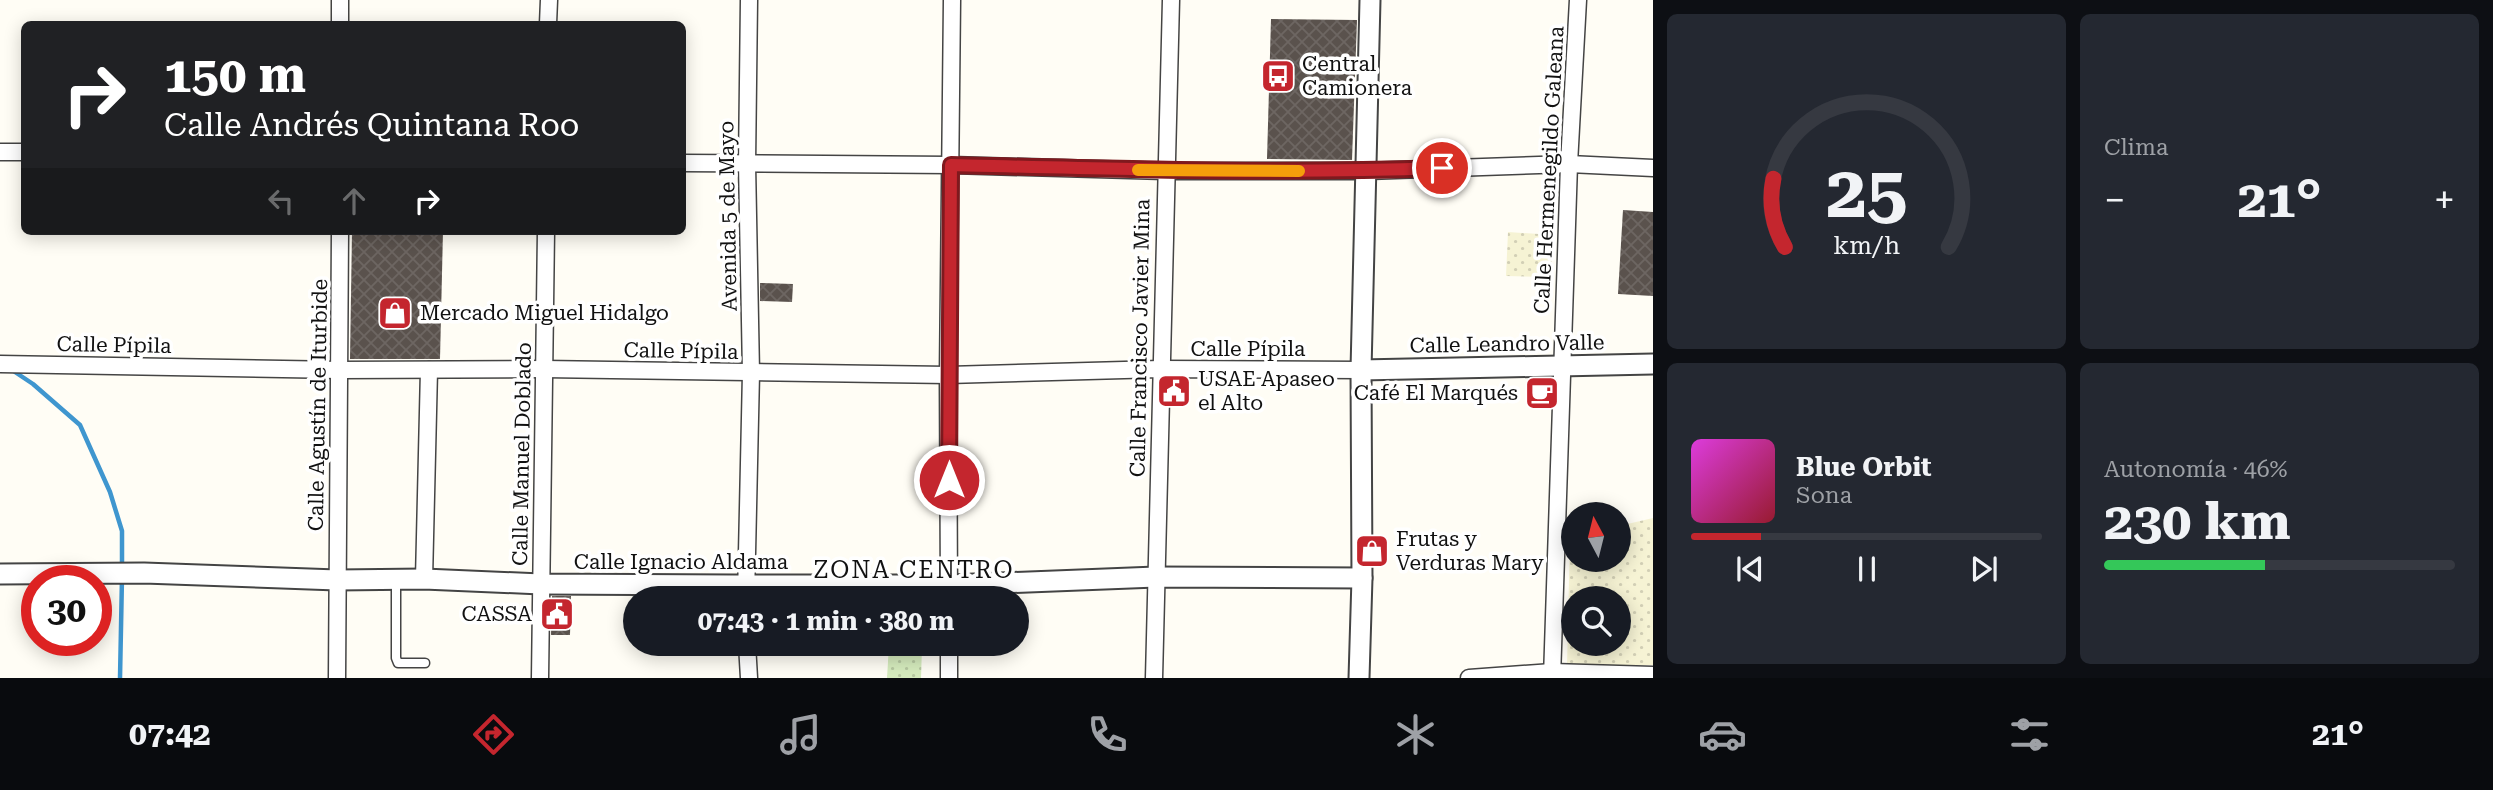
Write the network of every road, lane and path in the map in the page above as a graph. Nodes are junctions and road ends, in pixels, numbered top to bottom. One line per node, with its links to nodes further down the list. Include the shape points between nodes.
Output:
1 (340, 0): 8 (street)
2 (549, 0): 9 (street)
3 (749, 0): 14 (street, Avenida 5 de Mayo)
4 (952, 0): 15 (street)
5 (1171, 0): 17 (street, Calle Francisco Javier Mina)
6 (1370, 0): 18 (street)
7 (1578, 0): 13 (street, Calle Hermenegildo Galeana)
8 (340, 21)
9 (548, 21)
10 (0, 152): 11 (street)
11 (21, 152)
12 (686, 163): 14 (street)
13 (1569, 163): 16 (street); 18 (street); 22 (street, Calle Hermenegildo Galeana)
14 (747, 164): 15 (street); 29 (street, Avenida 5 de Mayo)
15 (951, 165): 17 (street); 30 (street)
16 (1653, 169)
17 (1165, 171): 18 (street); 25 (street, Calle Francisco Javier Mina)
18 (1367, 171): 28 (street)
19 (340, 235): 26 (street, Calle Agustín de Iturbide)
20 (546, 235): 24 (street, Calle Manuel Doblado)
21 (0, 364): 26 (street, Calle Pípila)
22 (1562, 364): 23 (street, Calle Leandro Valle); 28 (street, Calle Leandro Valle); 45 (street, Calle Hermenegildo Galeana)
23 (1653, 364)
24 (544, 369): 27 (street, Calle Pípila); 29 (street, Calle Pípila); 37 (street, Calle Manuel Doblado)
25 (1160, 369): 28 (street, Calle Pípila); 30 (street, Calle Pípila); 32 (street, Calle Francisco Javier Mina)
26 (340, 370): 27 (street, Calle Pípila); 35 (street, Calle Agustín de Iturbide)
27 (429, 370): 34 (street)
28 (1362, 370): 33 (street)
29 (751, 373): 30 (street, Calle Pípila); 38 (street, Avenida 5 de Mayo)
30 (948, 375): 39 (street)
31 (0, 574): 35 (street, Calle Ignacio Aldama, via 144,573)
32 (1156, 577): 33 (street, Calle Ignacio Aldama); 40 (street, Calle Ignacio Aldama); 51 (street, Calle Francisco Javier Mina)
33 (1362, 578): 52 (street)
34 (424, 579): 36 (street, Calle Ignacio Aldama); 37 (street, Calle Ignacio Aldama)
35 (337, 580): 36 (street, Calle Ignacio Aldama); 47 (street, Calle Agustín de Iturbide)
36 (396, 580): 44 (lane, via 398,663)
37 (541, 584): 41 (street, Calle Ignacio Aldama); 48 (street, Calle Manuel Doblado)
38 (746, 586)
39 (949, 586)
40 (1029, 586)
41 (623, 587)
42 (747, 656): 49 (street)
43 (949, 656): 50 (street)
44 (425, 663)
45 (1552, 675): 46 (street); 53 (street)
46 (1653, 675)
47 (337, 678)
48 (540, 678)
49 (748, 678)
50 (949, 678)
51 (1154, 678)
52 (1359, 678)
53 (1469, 678)

